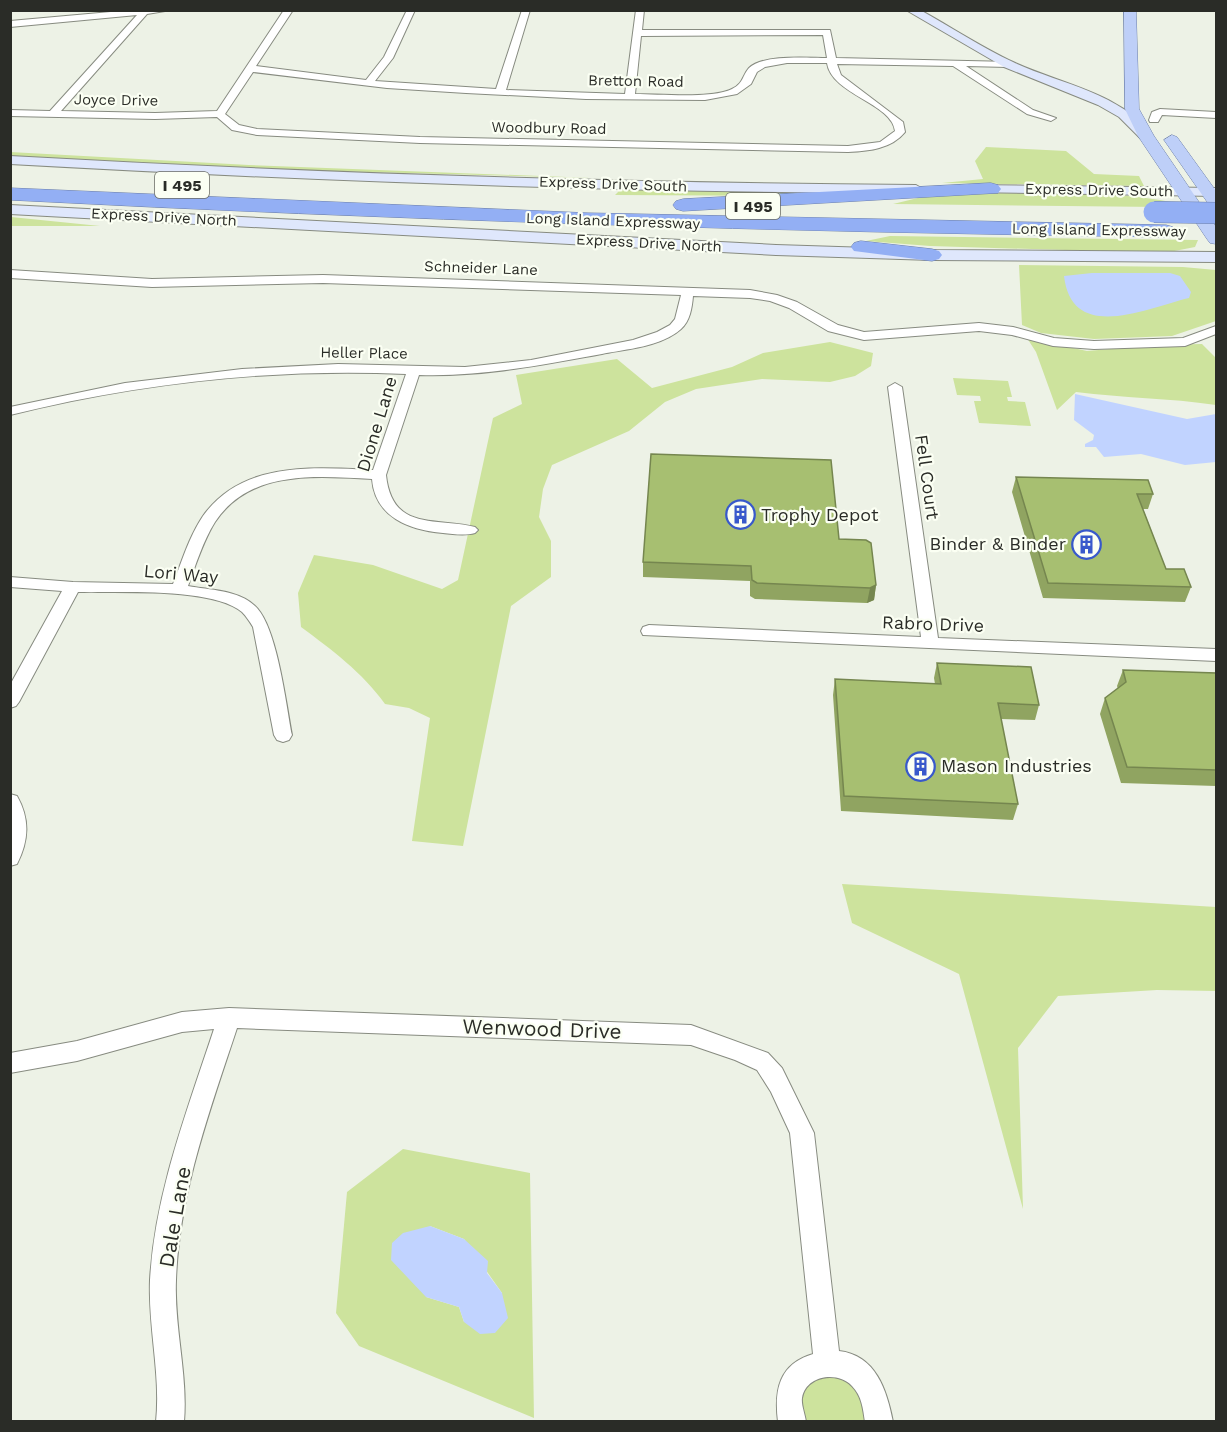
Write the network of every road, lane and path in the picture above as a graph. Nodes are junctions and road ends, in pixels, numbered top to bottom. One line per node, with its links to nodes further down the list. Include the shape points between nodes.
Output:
1 (167, 10): 8 (street)
2 (289, 10): 14 (street)
3 (411, 10): 15 (street, via 388,58)
4 (526, 10): 17 (street)
5 (640, 10): 10 (street)
6 (911, 10): 13 (main road)
7 (1130, 10): 19 (main road)
8 (144, 12): 9 (street); 21 (street)
9 (10, 24)
10 (637, 33): 11 (street, via 827,32); 18 (street)
11 (832, 61): 12 (street, Bretton Road); 18 (street, Bretton Road, via 787,60 762,65 753,70 743,88 721,96); 22 (street, Woodbury Road, via 837,76 899,124 896,138 867,148 848,149 420,140 257,132 232,126)
12 (955, 63): 13 (street, Bretton Road); 24 (street, via 1030,112)
13 (1008, 64): 16 (main road)
14 (251, 69): 15 (street, Bretton Road); 22 (street)
15 (369, 83): 17 (street, Bretton Road)
16 (1063, 85): 19 (main road, via 1109,100); 26 (main road, via 1124,114)
17 (500, 92): 18 (street, Bretton Road)
18 (630, 96)
19 (1133, 96): 25 (main road); 26 (main road); 28 (main road)
20 (10, 113): 21 (street, Joyce Drive)
21 (53, 114): 22 (street, Joyce Drive)
22 (220, 114)
23 (1216, 115): 25 (street, via 1160,112)
24 (1051, 118)
25 (1154, 120): 28 (main road)
26 (1146, 135): 31 (main road)
27 (10, 160): 30 (main road, Express Drive South, via 254,174 674,186)
28 (1190, 165): 33 (main road)
29 (10, 176): 34 (highway, Long Island Expressway / I 495)
30 (991, 189): 31 (main road, Express Drive South); 34 (highway)
31 (1185, 192): 33 (main road, Express Drive South); 41 (main road)
32 (10, 194): 39 (highway, Long Island Expressway / I 495)
33 (1214, 196)
34 (683, 205): 36 (highway, Long Island Expressway / I 495)
35 (10, 209): 42 (main road, Express Drive North)
36 (1110, 211)
37 (1132, 212): 38 (highway, Long Island Expressway, bridge)
38 (1216, 213)
39 (607, 221): 40 (highway, Long Island Expressway / I 495); 42 (highway)
40 (1216, 232)
41 (1216, 239)
42 (932, 255): 43 (main road, Express Drive North)
43 (1216, 257)
44 (10, 274): 45 (street, Schneider Lane, via 152,283 323,279)
45 (687, 292): 46 (street, Schneider Lane, via 773,297 832,328 864,336 993,328 1053,342 1094,345 1185,342); 47 (street, Heller Place, via 681,321 655,338 527,365 466,371)
46 (1216, 330)
47 (414, 370): 49 (street, Heller Place, via 320,368 197,378); 50 (street, Dione Lane)
48 (895, 387): 56 (street, Fell Court)
49 (10, 411)
50 (379, 475): 51 (street, Dione Lane, via 378,490 397,514 427,527); 54 (street, via 301,472 247,486 225,500 210,517)
51 (470, 530)
52 (10, 582): 53 (street, Lori Way)
53 (73, 587): 54 (street, Lori Way); 58 (street)
54 (179, 589): 59 (street, Lori Way, via 231,599 249,609 261,627)
55 (649, 631): 56 (street, Rabro Drive)
56 (930, 643): 57 (street, Rabro Drive)
57 (1216, 655)
58 (10, 702)
59 (283, 735)
60 (10, 801): 61 (street, via 18,820 17,841)
61 (10, 858)
62 (229, 1018): 63 (street, Wenwood Drive, via 182,1022 77,1051); 64 (street, Wenwood Drive, via 691,1035 765,1063 801,1133); 65 (street, Dale Lane, via 182,1171 166,1248 163,1285)
63 (10, 1063)
64 (827, 1361): 66 (street, via 800,1373 792,1386 788,1402); 67 (street, via 841,1363 865,1379 874,1392)
65 (170, 1422)
66 (792, 1422)
67 (879, 1422)

